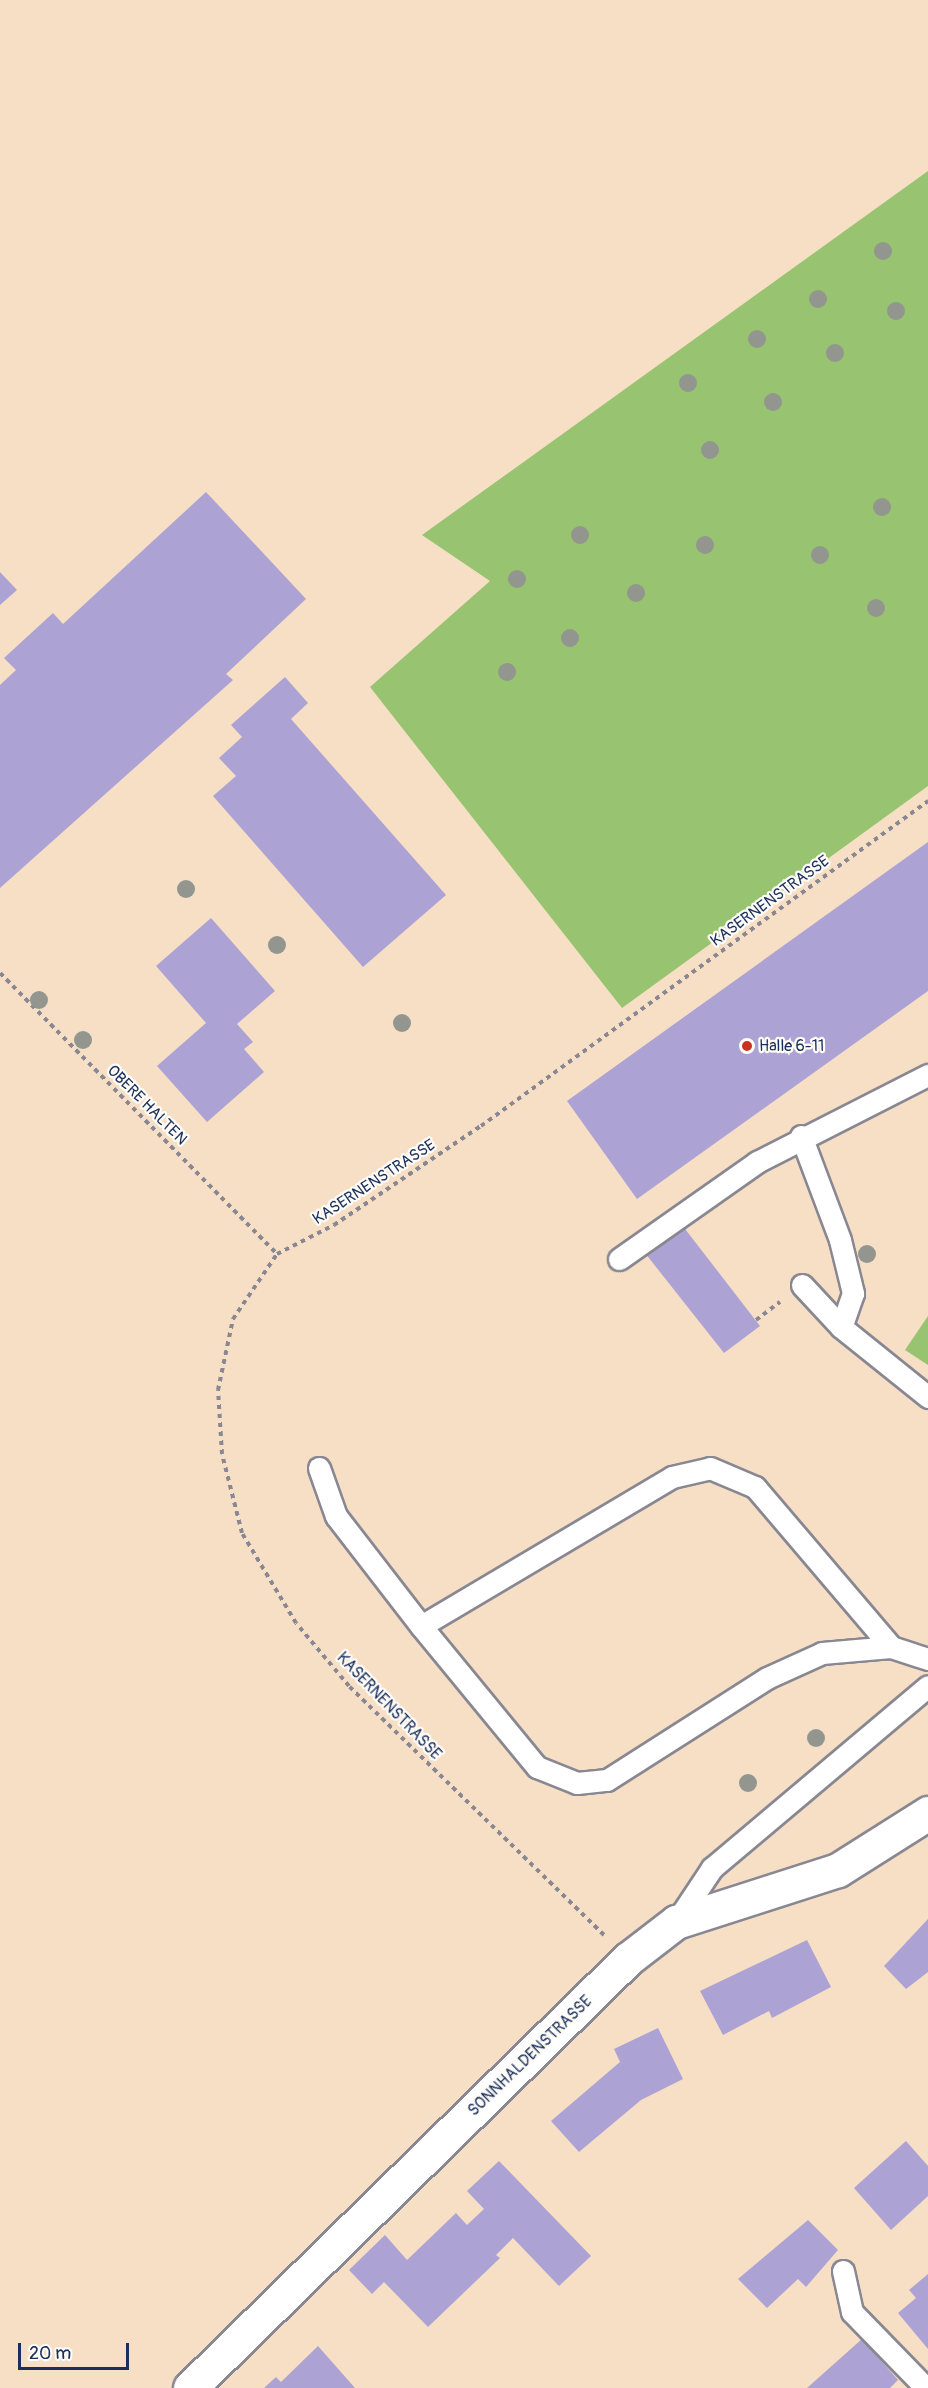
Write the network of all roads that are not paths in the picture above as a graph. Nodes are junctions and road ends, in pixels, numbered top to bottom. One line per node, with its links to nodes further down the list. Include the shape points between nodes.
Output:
1 (928, 1076): 2 (lane)
2 (801, 1137): 3 (lane); 5 (lane, via 840,1240 853,1293)
3 (619, 1259)
4 (802, 1285): 5 (lane)
5 (841, 1327): 6 (lane)
6 (928, 1397)
7 (318, 1468): 8 (lane, via 336,1516)
8 (420, 1626): 9 (lane, via 537,1767 577,1783 607,1780 767,1678 822,1653); 9 (lane, via 672,1477 710,1468 755,1487)
9 (891, 1647): 10 (lane)
10 (928, 1659)
11 (928, 1686): 13 (lane, via 712,1868)
12 (928, 1813): 13 (street, SONNHALDENSTRASSE, via 838,1870)
13 (676, 1922): 15 (street, SONNHALDENSTRASSE, via 628,1959)
14 (843, 2271): 16 (lane, via 852,2312)
15 (190, 2388)
16 (926, 2388)

